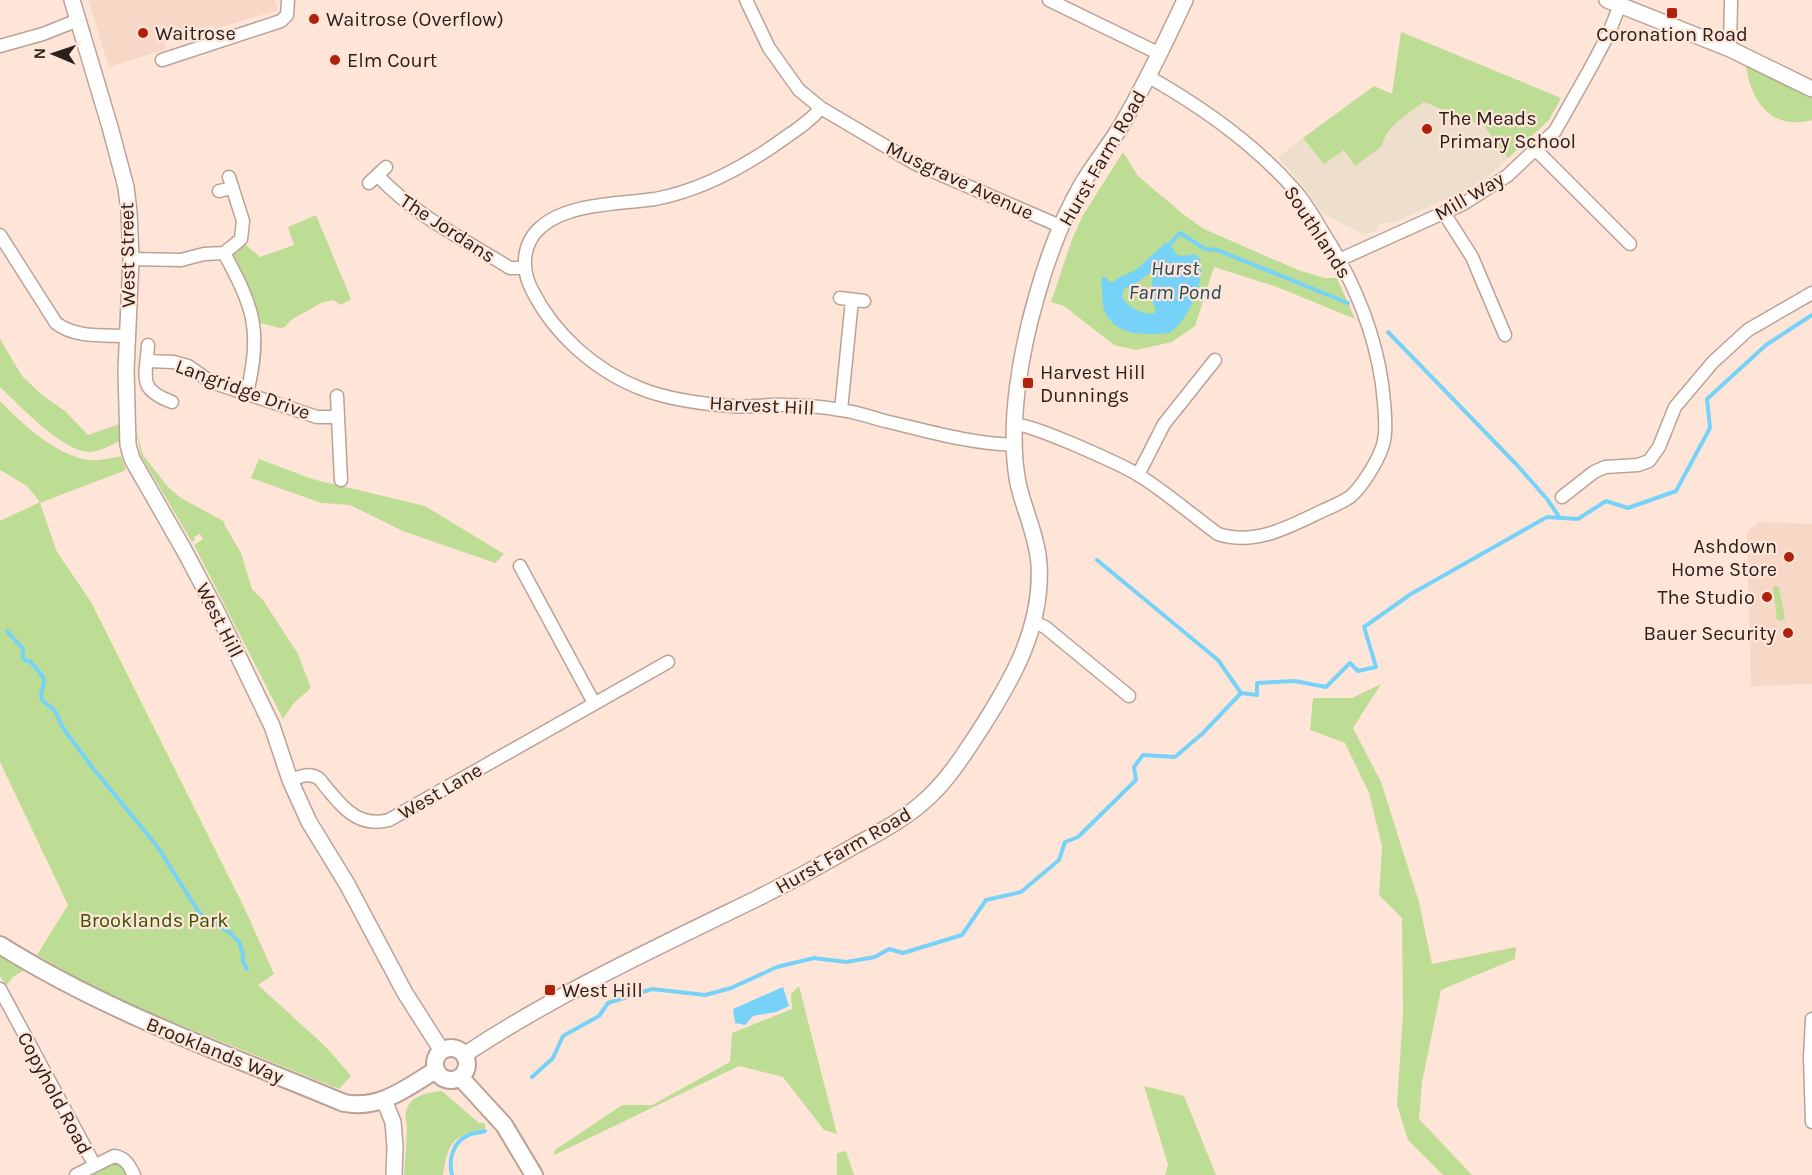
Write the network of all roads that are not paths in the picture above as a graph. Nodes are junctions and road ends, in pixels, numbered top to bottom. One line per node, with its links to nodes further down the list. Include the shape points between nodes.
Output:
1 (72, 0): 8 (street, West Street)
2 (288, 0): 12 (street, via 287,15 281,21)
3 (746, 0): 15 (street, Musgrave Avenue, via 769,48 799,90)
4 (1049, 0): 11 (street)
5 (1185, 0): 11 (street, Hurst Farm Road)
6 (1731, 0): 10 (street)
7 (1614, 2): 10 (street); 16 (street, Mill Way, via 1608,35 1572,104 1554,131)
8 (78, 20): 9 (street); 24 (street, West Street, via 126,188)
9 (0, 46)
10 (1730, 49): 14 (street)
11 (1160, 54): 13 (street, Hurst Farm Road)
12 (162, 60)
13 (1149, 77): 20 (street, Hurst Farm Road); 25 (street, Southlands, via 1233,131 1293,189)
14 (1812, 89)
15 (821, 108): 20 (street, Musgrave Avenue, via 914,163); 26 (street, via 812,119 753,161 689,191 581,209 558,217 531,238)
16 (1535, 149): 19 (street, Mill Way, via 1507,176); 22 (street)
17 (378, 175): 26 (street, The Jordans, via 413,210 510,268)
18 (219, 191): 23 (street, via 231,182 243,221 241,238)
19 (1444, 213): 25 (street, Mill Way); 29 (street, via 1472,257)
20 (1060, 226): 39 (street, Hurst Farm Road, via 1023,351)
21 (0, 235): 30 (street, via 56,323 76,333)
22 (1630, 244)
23 (224, 253): 24 (street, via 181,260); 34 (street, via 242,286 254,324 255,362)
24 (131, 259): 30 (street, West Street)
25 (1341, 259): 42 (street, Southlands, via 1367,320 1385,412 1383,448 1351,496 1283,529 1249,539 1233,539 1218,534)
26 (525, 268): 37 (street, Harvest Hill, via 540,306 575,347 607,371 642,389 732,406)
27 (1812, 293): 44 (street, via 1748,330 1713,362 1675,407 1650,461 1605,467)
28 (852, 299): 37 (street)
29 (1505, 335)
30 (127, 336): 40 (street, West Street)
31 (148, 345): 33 (street, Langridge Drive)
32 (1215, 360): 42 (street, via 1164,424)
33 (147, 361): 34 (street, Langridge Drive, via 188,366 211,382); 36 (street, Langridge Drive, via 149,391)
34 (247, 393): 38 (street, Langridge Drive, via 317,417)
35 (337, 396): 38 (street)
36 (172, 402)
37 (842, 410): 41 (street, Harvest Hill, via 989,444)
38 (339, 417): 43 (street)
39 (1016, 425): 41 (street, Hurst Farm Road); 42 (street, Southlands, via 1021,423 1048,434)
40 (128, 445): 50 (street, West Hill, via 137,470 184,550 258,696)
41 (1015, 445): 46 (street, Hurst Farm Road, via 1017,478 1039,564)
42 (1138, 475)
43 (341, 480)
44 (1562, 497)
45 (520, 566): 49 (street)
46 (1035, 622): 48 (street); 55 (street, Hurst Farm Road, via 1017,668 993,709 948,778 922,804 896,823 806,873 594,979)
47 (668, 662): 49 (street, West Lane)
48 (1129, 696)
49 (594, 703): 50 (street, West Lane, via 379,823 344,809 317,777 307,775)
50 (290, 780): 54 (street, West Hill, via 382,953)
51 (0, 945): 58 (main road, Brooklands Way, via 121,1011 344,1103 358,1106)
52 (0, 989): 60 (street, Copyhold Road)
53 (1812, 1019): 59 (street)
54 (442, 1051): 55 (main road, via 458,1049); 56 (main road, via 437,1056)
55 (464, 1055): 57 (main road, via 466,1071)
56 (436, 1071): 57 (main road, via 442,1078); 58 (main road, Brooklands Way)
57 (460, 1077): 64 (main road, via 504,1125)
58 (384, 1100): 63 (street, via 393,1122)
59 (1812, 1122)
60 (94, 1164): 61 (street, Copyhold Road); 62 (street, Copyhold Road, via 121,1157)
61 (76, 1175)
62 (134, 1175)
63 (394, 1175)
64 (534, 1175)

